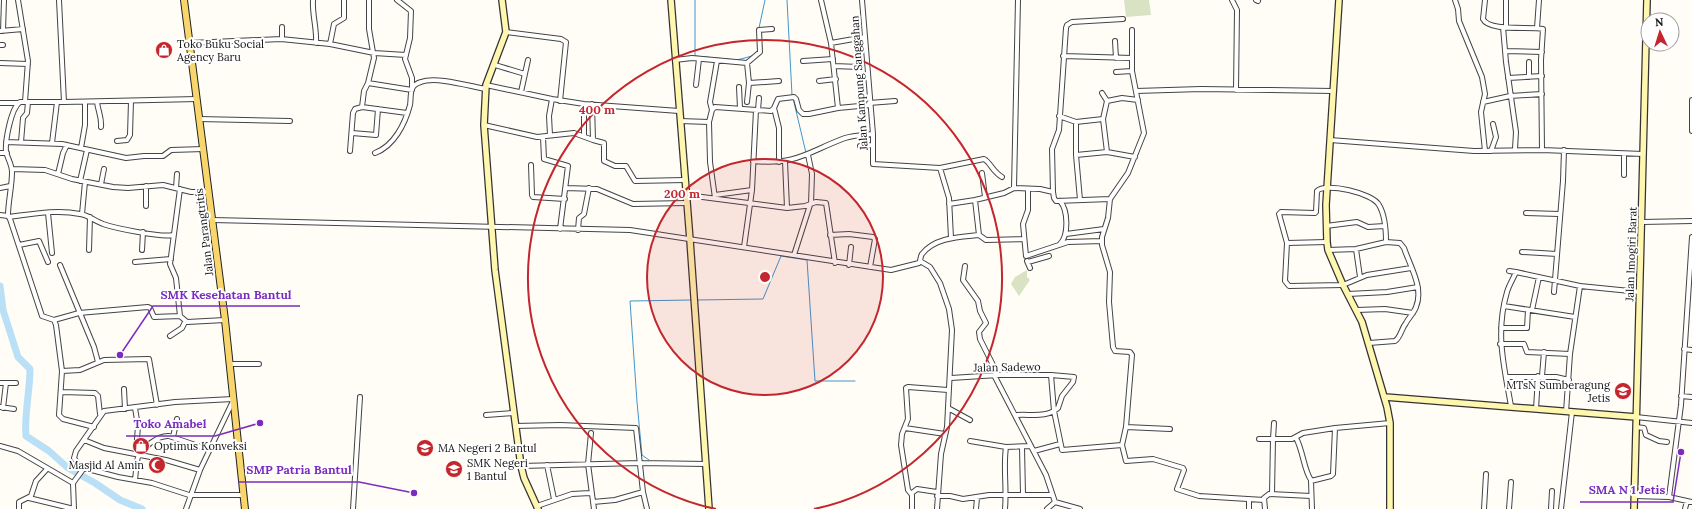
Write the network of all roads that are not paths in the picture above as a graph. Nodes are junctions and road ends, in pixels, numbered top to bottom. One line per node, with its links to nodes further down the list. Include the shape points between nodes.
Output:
1 (4, 0): 28 (street)
2 (18, 0): 25 (street)
3 (59, 0): 90 (street)
4 (184, 0): 33 (main road, Jalan Parangtritis)
5 (313, 0): 34 (street)
6 (344, 0): 36 (street, via 344,19 334,24)
7 (369, 0): 39 (street, via 369,29)
8 (397, 0): 40 (street, via 411,11 410,38)
9 (502, 0): 29 (street)
10 (671, 0): 47 (street)
11 (821, 0): 35 (street)
12 (862, 0): 30 (street, Jalan Kampung Sanggahan)
13 (1018, 0): 172 (street)
14 (1232, 0): 72 (street, via 1237,10)
15 (1339, 0): 75 (street)
16 (1455, 0): 94 (street, via 1459,21 1482,77 1485,94)
17 (1485, 0): 23 (street, via 1484,21)
18 (1506, 0): 23 (street)
19 (1539, 0): 24 (street)
20 (1647, 0): 148 (street, Jalan Imogiri Barat)
21 (1123, 19): 41 (street, via 1068,24)
22 (282, 27): 31 (street)
23 (1505, 28): 24 (street); 37 (street)
24 (1537, 28): 38 (street, via 1543,30)
25 (23, 29): 28 (street); 53 (street)
26 (772, 29): 52 (street, via 759,30 760,52)
27 (1132, 30): 44 (street)
28 (2, 31)
29 (506, 32): 54 (street); 85 (street, via 561,39 566,42)
30 (865, 37): 35 (street); 99 (street, Jalan Kampung Sanggahan)
31 (282, 39): 33 (street); 34 (street)
32 (1115, 41): 43 (street)
33 (190, 43): 80 (main road, Jalan Parangtritis)
34 (316, 43): 36 (street)
35 (831, 43): 42 (street)
36 (330, 44): 39 (street)
37 (1505, 51): 38 (street); 62 (street)
38 (1542, 52): 60 (street)
39 (374, 53): 40 (street); 66 (street)
40 (406, 55): 71 (street)
41 (1063, 56): 43 (street); 109 (street)
42 (833, 58): 49 (street); 55 (street)
43 (1116, 58): 44 (street)
44 (1132, 58): 57 (street)
45 (699, 59): 47 (street); 48 (street); 68 (street)
46 (528, 60): 59 (street)
47 (675, 60): 107 (street)
48 (717, 61): 52 (street); 105 (street, via 710,102)
49 (803, 61)
50 (1529, 62): 61 (street)
51 (0, 63): 53 (street)
52 (747, 63): 67 (street)
53 (28, 64): 88 (street)
54 (495, 65): 59 (street); 69 (street)
55 (834, 66): 56 (street); 63 (street)
56 (859, 67)
57 (1132, 71): 58 (street); 73 (street)
58 (1116, 72)
59 (525, 74): 74 (street)
60 (1542, 76): 61 (street); 77 (street)
61 (1529, 77): 62 (street)
62 (1508, 78): 78 (street)
63 (836, 79): 65 (street); 103 (street)
64 (779, 81): 67 (street)
65 (819, 81)
66 (368, 83): 71 (street); 100 (street)
67 (749, 83): 93 (street)
68 (696, 85)
69 (486, 87): 71 (street, via 428,80 416,84); 74 (street); 117 (street)
70 (739, 87): 101 (street)
71 (412, 90): 108 (street)
72 (1236, 90): 73 (street); 75 (street)
73 (1136, 91): 82 (street)
74 (521, 92): 81 (street)
75 (1333, 92): 126 (street)
76 (1102, 93): 87 (street)
77 (1542, 94): 78 (street); 138 (street)
78 (1510, 96): 94 (street); 136 (street)
79 (758, 98): 106 (street)
80 (197, 99): 84 (street); 110 (main road, Jalan Parangtritis)
81 (552, 99): 85 (street); 122 (street, via 549,116)
82 (1138, 100): 87 (street, via 1122,98); 151 (street, via 1138,112 1144,133)
83 (1692, 100): 119 (street)
84 (132, 101): 92 (street); 127 (street, via 130,135 128,140)
85 (560, 101): 97 (street)
86 (894, 101): 99 (street)
87 (1107, 101): 111 (street)
88 (27, 102): 89 (street); 96 (street); 129 (street)
89 (57, 102): 90 (street); 130 (street)
90 (64, 102): 91 (street)
91 (85, 102): 92 (street); 134 (street, via 86,125)
92 (97, 102): 118 (street, via 102,118)
93 (747, 102)
94 (1483, 102): 141 (street, via 1481,112)
95 (0, 103): 96 (street)
96 (18, 103): 128 (street)
97 (584, 104): 98 (street); 123 (street)
98 (592, 104): 107 (street); 125 (street)
99 (870, 104): 103 (street); 121 (street, Jalan Kampung Sanggahan)
100 (362, 107): 104 (street); 120 (street, via 353,111)
101 (740, 108): 105 (street, via 715,107); 106 (street)
102 (774, 108): 103 (street, via 778,99 792,97 796,98 799,110 803,114); 106 (street, via 771,111); 154 (street, via 779,128)
103 (838, 108)
104 (378, 109): 108 (street); 120 (street, via 376,135)
105 (712, 110): 114 (street)
106 (757, 110): 152 (street)
107 (679, 111): 113 (street)
108 (407, 113): 146 (street, via 391,144)
109 (1059, 116): 115 (street); 178 (street, via 1058,134 1052,150)
110 (199, 118): 112 (street); 135 (main road, Jalan Parangtritis)
111 (1103, 119): 115 (street); 143 (street)
112 (290, 121)
113 (680, 121): 114 (street); 164 (street)
114 (709, 122): 180 (street, via 710,162)
115 (1076, 122): 150 (street)
116 (1494, 124): 142 (street, via 1496,136)
117 (484, 125): 124 (street); 203 (street)
118 (101, 127)
119 (1692, 131)
120 (352, 133): 140 (street)
121 (873, 134): 132 (street, Jalan Kampung Sanggahan); 149 (street, via 846,137)
122 (550, 135): 123 (street, via 574,133); 124 (street)
123 (584, 136): 125 (street)
124 (543, 137): 170 (street, via 544,159 568,165)
125 (593, 140): 164 (street, via 605,144 604,161 615,166 626,166 635,181)
126 (1330, 140): 141 (street); 173 (street)
127 (118, 141)
128 (6, 142): 129 (street); 145 (street)
129 (21, 142): 130 (street)
130 (52, 143): 131 (street)
131 (68, 145): 134 (street); 160 (street, via 63,153)
132 (873, 145): 133 (street); 156 (street, Jalan Kampung Sanggahan, via 873,164)
133 (860, 146)
134 (81, 148): 137 (street)
135 (204, 149): 137 (street, via 171,150 163,156 130,158); 177 (main road, Jalan Parangtritis)
136 (1516, 149): 138 (street); 142 (street)
137 (87, 150): 165 (street)
138 (1542, 150): 139 (street)
139 (1564, 150): 147 (street); 196 (street)
140 (350, 151)
141 (1485, 151): 142 (street)
142 (1491, 151)
143 (1107, 152): 150 (street); 151 (street)
144 (0, 153): 145 (street)
145 (7, 153): 157 (street)
146 (375, 153)
147 (1624, 154): 148 (street); 162 (street)
148 (1643, 154): 202 (street, Jalan Imogiri Barat)
149 (808, 155): 153 (street); 190 (street, via 812,174)
150 (1076, 155): 185 (street)
151 (1135, 157): 183 (street)
152 (753, 161): 154 (street); 176 (street)
153 (784, 161): 154 (street); 192 (street)
154 (779, 162)
155 (531, 165): 182 (street, via 533,197)
156 (940, 168): 163 (street, via 984,158 992,170); 189 (street)
157 (12, 169): 160 (street, via 40,169); 167 (street)
158 (104, 169): 166 (street)
159 (982, 173): 181 (street)
160 (58, 174): 165 (street)
161 (177, 174): 174 (street)
162 (1624, 175)
163 (1002, 177)
164 (685, 180): 179 (street)
165 (83, 181): 166 (street); 195 (street)
166 (101, 184): 168 (street, via 123,188)
167 (10, 186): 169 (street); 198 (street)
168 (146, 186): 174 (street, via 163,184); 191 (street)
169 (0, 188)
170 (566, 188): 171 (street); 182 (street)
171 (589, 188): 187 (street, via 601,190 630,203); 208 (street, via 584,214 579,218)
172 (1014, 188): 175 (street); 181 (street)
173 (1327, 188): 204 (street); 205 (street, via 1359,192 1373,198 1379,204); 221 (street, via 1318,190 1315,213 1280,212)
174 (178, 189): 177 (street); 211 (street)
175 (1028, 189): 178 (street); 216 (street, via 1028,207 1023,221)
176 (752, 190): 180 (street); 188 (street)
177 (209, 192): 200 (main road, Jalan Parangtritis)
178 (1053, 192): 186 (street, via 1054,198)
179 (686, 195): 180 (street); 187 (street)
180 (715, 197): 188 (street)
181 (985, 197): 184 (street)
182 (565, 199): 206 (street)
183 (1110, 199): 185 (street); 207 (street)
184 (975, 200): 189 (street); 213 (street)
185 (1080, 200): 186 (street)
186 (1060, 201): 210 (street, via 1066,218)
187 (687, 203): 217 (street)
188 (750, 203): 192 (street); 224 (street)
189 (949, 204): 215 (street)
190 (809, 205): 192 (street); 212 (street, via 823,202 827,204); 233 (street)
191 (146, 206)
192 (787, 208)
193 (48, 212): 195 (street); 198 (street); 231 (street)
194 (1526, 213): 196 (street)
195 (82, 214): 199 (street)
196 (1560, 214): 232 (street)
197 (0, 215): 198 (street)
198 (8, 216): 223 (street)
199 (90, 217): 209 (street, via 110,226); 227 (street)
200 (212, 220): 203 (street); 268 (main road, Jalan Parangtritis)
201 (1692, 221): 202 (street)
202 (1642, 222): 257 (street, Jalan Imogiri Barat)
203 (490, 226): 206 (street); 309 (street)
204 (1326, 226): 205 (street, via 1357,222 1368,227); 219 (street)
205 (1385, 226): 220 (street)
206 (560, 229): 208 (street)
207 (1104, 229): 210 (street); 218 (street)
208 (578, 230): 217 (street, via 630,230)
209 (143, 232): 211 (street); 228 (street)
210 (1066, 234): 222 (street)
211 (173, 235): 236 (street)
212 (830, 235): 241 (street); 245 (street, via 874,237)
213 (979, 235): 215 (street); 216 (street, via 986,240)
214 (1692, 237): 258 (street)
215 (951, 238): 237 (street, via 927,249)
216 (1024, 239): 234 (street)
217 (690, 240): 224 (street); 347 (street)
218 (1102, 241): 222 (street, via 1072,241); 322 (street, via 1110,272 1109,307 1113,347 1115,351 1130,352 1132,355)
219 (1327, 242): 221 (street); 229 (street)
220 (1386, 242): 226 (street); 247 (street, via 1403,245)
221 (1287, 243): 253 (street, via 1286,285)
222 (1060, 244): 234 (street)
223 (19, 245): 238 (street, via 39,241); 267 (street, via 41,314 44,318)
224 (744, 247): 233 (street)
225 (851, 248): 242 (street)
226 (1356, 249): 229 (street); 250 (street)
227 (89, 250)
228 (142, 250)
229 (1328, 250): 253 (street)
230 (1522, 252): 232 (street)
231 (52, 253)
232 (1557, 254): 252 (street)
233 (794, 255): 241 (street)
234 (1026, 256): 240 (street)
235 (1049, 256): 240 (street)
236 (170, 260): 239 (street); 265 (street, via 171,270 176,278)
237 (920, 261): 245 (street, via 896,270); 286 (street, via 930,267 936,275 949,309 952,330)
238 (48, 262)
239 (135, 262)
240 (1028, 262): 246 (street)
241 (835, 263): 242 (street)
242 (849, 265): 245 (street)
243 (60, 266): 263 (street)
244 (965, 266): 282 (street, via 963,280 979,304 986,323 978,333)
245 (870, 267)
246 (1030, 268)
247 (1411, 268): 250 (street); 255 (street)
248 (1509, 271): 249 (street)
249 (1516, 272): 251 (street); 260 (street, via 1507,291)
250 (1360, 277): 253 (street)
251 (1539, 277): 252 (street); 262 (street)
252 (1555, 281): 254 (street); 256 (street)
253 (1343, 285): 259 (street)
254 (1580, 286): 257 (street); 266 (street)
255 (1418, 287): 259 (street); 264 (street, via 1418,301)
256 (1554, 292)
257 (1640, 292): 313 (street, Jalan Imogiri Barat)
258 (1690, 293): 274 (street)
259 (1348, 294): 261 (street)
260 (1504, 306): 262 (street); 270 (street)
261 (1357, 310): 264 (street, via 1385,309); 272 (street)
262 (1530, 310): 266 (street); 270 (street, via 1527,328)
263 (79, 313): 265 (street, via 149,307 154,317); 267 (street); 278 (street)
264 (1413, 313): 272 (street, via 1398,339)
265 (180, 316): 269 (street)
266 (1575, 317): 277 (street)
267 (54, 320): 281 (street)
268 (225, 320): 269 (street); 279 (main road, Jalan Parangtritis)
269 (185, 322): 271 (street, via 182,328)
270 (1500, 328): 273 (street)
271 (170, 336)
272 (1369, 343): 297 (street)
273 (1500, 344): 276 (street, via 1524,344 1527,352); 285 (street)
274 (1684, 349): 275 (street); 294 (street)
275 (1692, 350)
276 (1544, 352): 277 (street); 284 (street)
277 (1570, 354): 287 (street)
278 (98, 362): 281 (street, via 80,370); 299 (street, via 149,359)
279 (230, 364): 280 (street); 298 (main road, Jalan Parangtritis)
280 (259, 364)
281 (62, 371): 293 (street)
282 (996, 375): 283 (street, Jalan Sadewo); 286 (street, Jalan Sadewo); 312 (street)
283 (1051, 375): 307 (street, Jalan Sadewo); 307 (street, via 1070,375 1074,379)
284 (1540, 376): 285 (street); 287 (street); 306 (street)
285 (1506, 377): 300 (street)
286 (951, 378): 292 (street)
287 (1568, 380): 308 (street)
288 (0, 383): 289 (street)
289 (6, 383): 290 (street); 301 (street)
290 (16, 383)
291 (124, 389): 305 (street)
292 (948, 390): 303 (street); 324 (street, via 907,387 905,401 908,419)
293 (62, 392): 310 (street, via 96,394); 321 (street, via 60,417)
294 (1681, 396): 296 (street); 316 (street)
295 (360, 397): 385 (street)
296 (1692, 397)
297 (1385, 398): 300 (street); 318 (street)
298 (233, 400): 299 (street); 343 (street); 367 (main road, Jalan Parangtritis)
299 (156, 405): 302 (street)
300 (1511, 406): 306 (street)
301 (2, 408): 304 (street)
302 (135, 408): 305 (street); 331 (street)
303 (948, 408): 315 (street); 328 (street)
304 (14, 409)
305 (125, 409): 310 (street, via 106,410)
306 (1536, 409): 308 (street)
307 (1054, 411): 312 (street, via 1044,416); 337 (street, Jalan Sadewo)
308 (1569, 412): 313 (street); 402 (street)
309 (513, 413): 311 (street); 320 (street)
310 (100, 414): 321 (street)
311 (486, 415)
312 (1017, 415): 342 (street)
313 (1636, 417): 316 (street); 323 (street, Jalan Imogiri Barat)
314 (177, 418): 329 (street)
315 (970, 420)
316 (1678, 421): 319 (street); 371 (street)
317 (1274, 423): 333 (street)
318 (1390, 423): 325 (street); 398 (street)
319 (1692, 423)
320 (515, 426): 345 (street, via 636,428); 349 (street)
321 (94, 427): 334 (street)
322 (1126, 427): 326 (street); 338 (street)
323 (1636, 427): 336 (street, via 1644,428 1646,435); 370 (street, Jalan Imogiri Barat)
324 (905, 428): 328 (street); 361 (street, via 902,454 908,490)
325 (1335, 428): 330 (street, via 1310,431); 355 (street, via 1332,475)
326 (1170, 429)
327 (591, 433): 346 (street)
328 (945, 434): 362 (street)
329 (173, 437): 343 (street); 344 (street, via 160,437)
330 (1296, 438): 333 (street); 355 (street, via 1303,451)
331 (137, 439)
332 (1259, 439): 333 (street)
333 (1273, 439): 365 (street)
334 (84, 440): 344 (street, via 104,448); 351 (street, via 74,458)
335 (970, 441): 340 (street)
336 (1667, 442)
337 (1060, 444): 338 (street, via 1064,451); 342 (street)
338 (1122, 445): 375 (street, via 1126,462 1153,459 1184,469 1178,489 1199,496)
339 (0, 446): 350 (street, via 18,451)
340 (1006, 447): 341 (street); 363 (street)
341 (1022, 447): 342 (street); 364 (street)
342 (1032, 448): 368 (street, via 1046,475)
343 (210, 450): 352 (street)
344 (139, 456): 352 (street, via 166,460); 354 (street)
345 (640, 463): 346 (street); 347 (street); 359 (street)
346 (588, 464): 348 (street); 360 (street)
347 (706, 464): 388 (street)
348 (547, 465): 349 (street); 374 (street)
349 (521, 466): 380 (street)
350 (47, 469): 357 (street); 372 (street, via 36,481)
351 (83, 469): 354 (street); 357 (street)
352 (200, 470): 366 (street)
353 (1486, 474): 399 (street)
354 (135, 480): 366 (street)
355 (1311, 480): 369 (street)
356 (1511, 482): 400 (street)
357 (72, 483): 382 (street)
358 (1552, 491): 401 (street)
359 (643, 492): 378 (street, via 615,500); 387 (street)
360 (590, 493): 374 (street); 378 (street)
361 (912, 493): 362 (street, via 917,489); 389 (street)
362 (937, 494): 373 (street, via 963,499); 390 (street)
363 (1006, 494): 364 (street); 373 (street); 392 (street)
364 (1023, 494): 368 (street)
365 (1272, 494): 369 (street); 376 (street, via 1267,495)
366 (190, 495): 367 (street); 383 (street)
367 (244, 495): 384 (main road, Jalan Parangtritis)
368 (1052, 495): 379 (street)
369 (1311, 496): 397 (street)
370 (1634, 496): 371 (street); 403 (street, Jalan Imogiri Barat)
371 (1669, 496): 377 (street)
372 (29, 498): 381 (street, via 20,501); 382 (street)
373 (977, 498): 391 (street)
374 (554, 499): 380 (street)
375 (1249, 500): 376 (street); 395 (street)
376 (1264, 500): 396 (street)
377 (1690, 501): 404 (street)
378 (593, 502): 386 (street)
379 (1054, 502): 393 (street); 394 (street)
380 (537, 508)
381 (19, 509)
382 (74, 509)
383 (186, 509)
384 (245, 509)
385 (353, 509)
386 (594, 509)
387 (647, 509)
388 (709, 509)
389 (912, 509)
390 (937, 509)
391 (976, 509)
392 (1004, 509)
393 (1047, 509)
394 (1080, 509)
395 (1249, 509)
396 (1265, 509)
397 (1312, 509)
398 (1390, 509)
399 (1484, 509)
400 (1509, 509)
401 (1551, 509)
402 (1561, 509)
403 (1634, 509)
404 (1685, 509)

